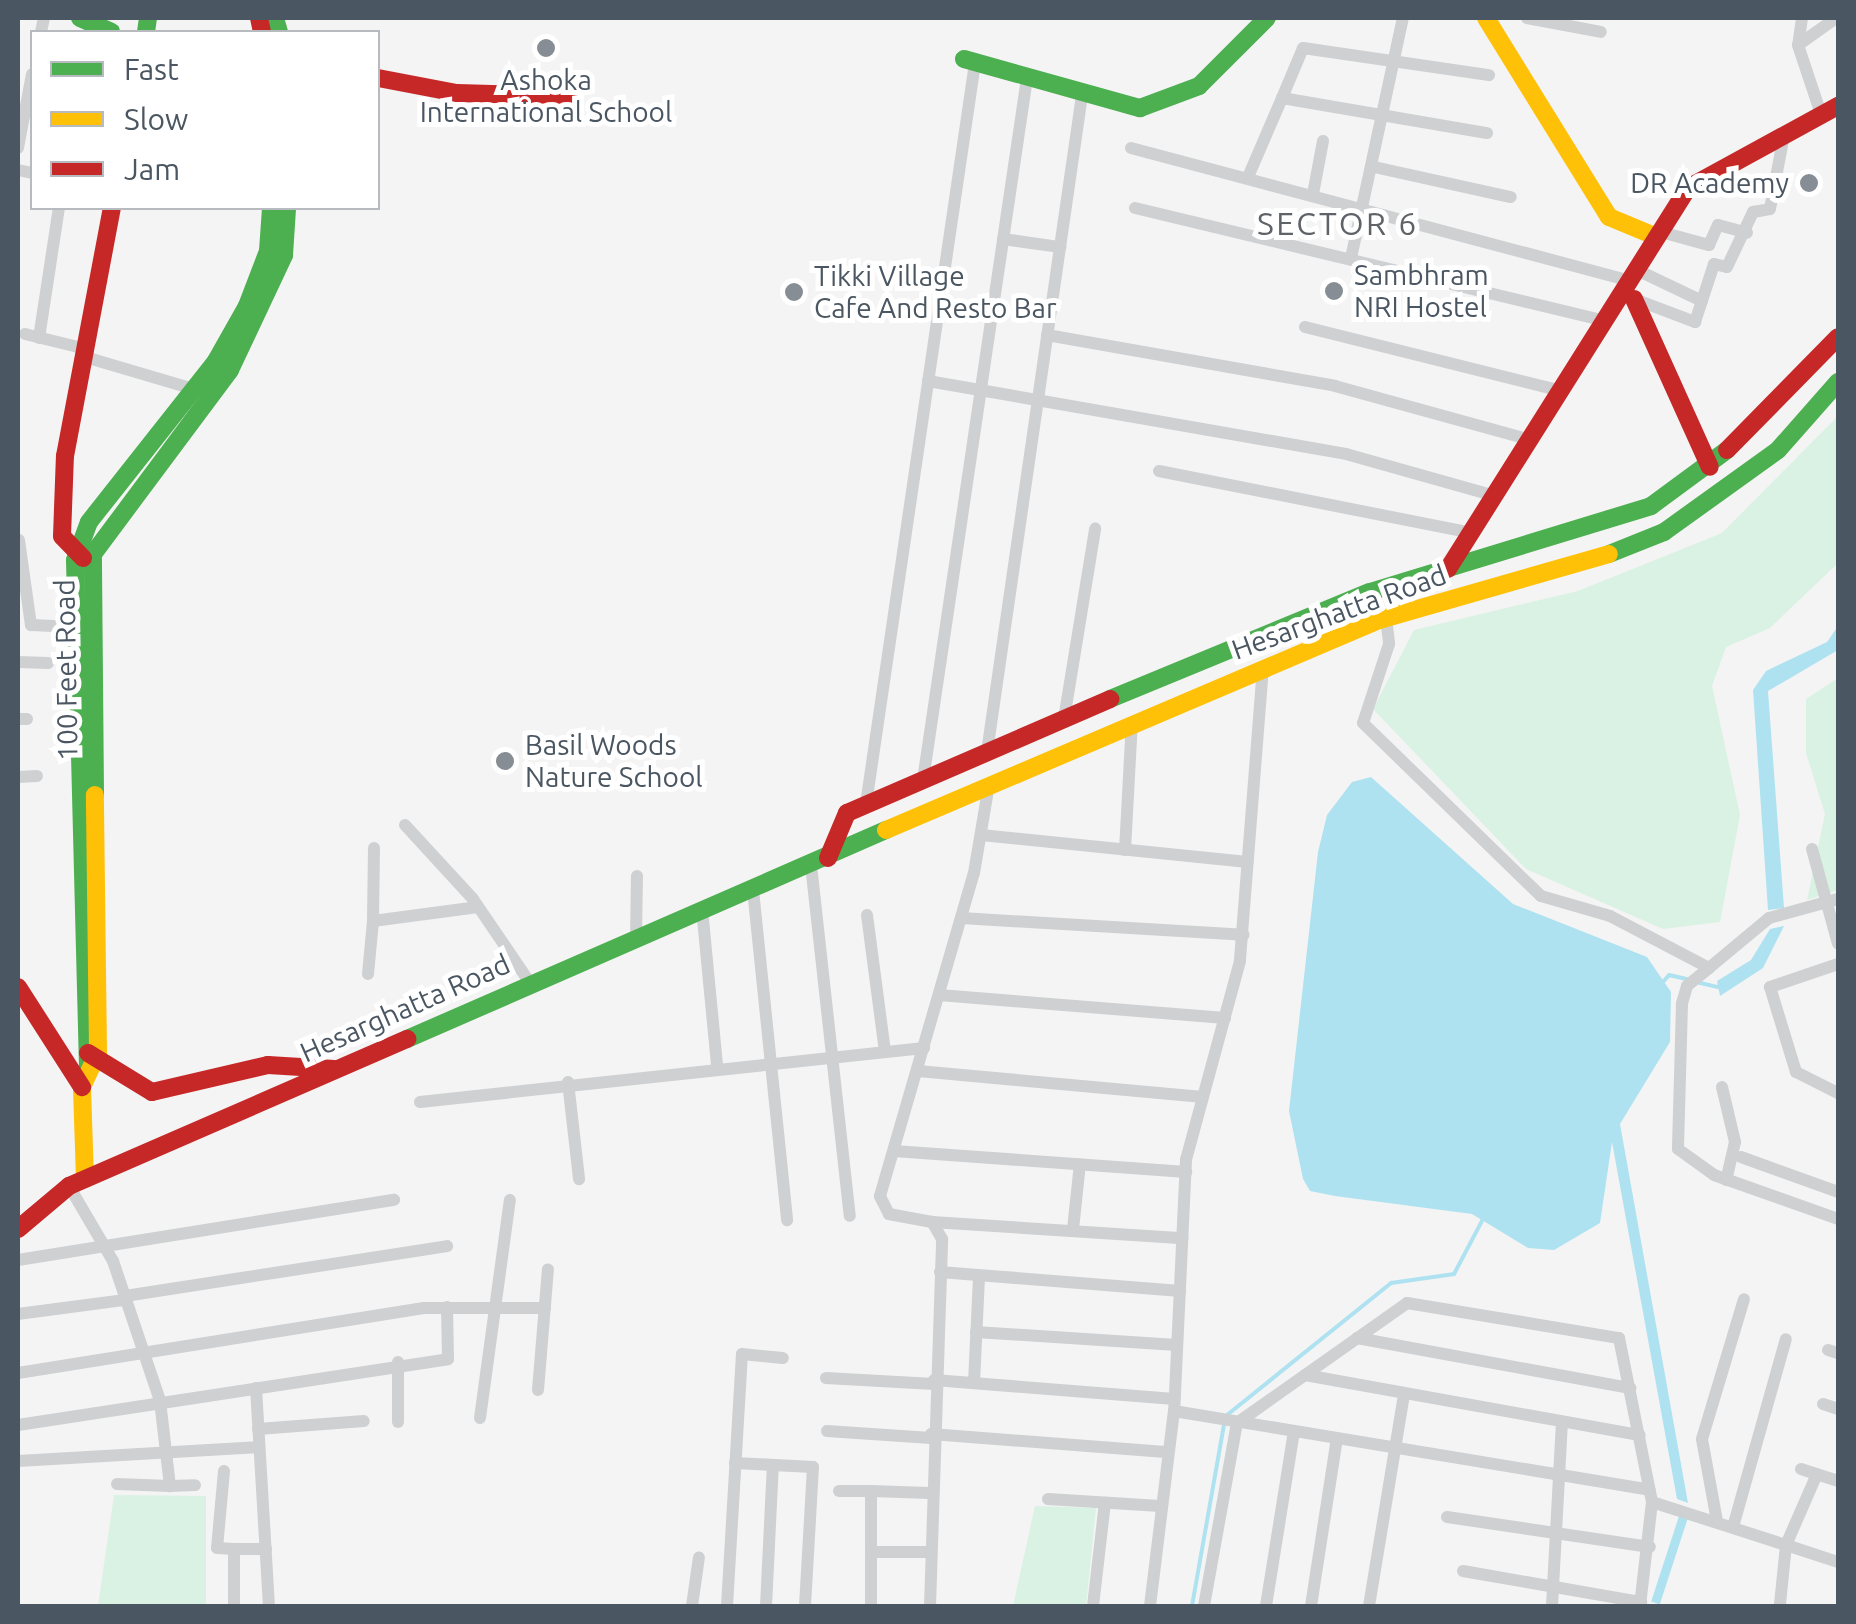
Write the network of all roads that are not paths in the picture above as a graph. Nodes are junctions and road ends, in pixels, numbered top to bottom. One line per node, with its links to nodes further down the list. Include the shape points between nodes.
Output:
1 (1267, 18): 15 (main road, via 1178,98 1126,108)
2 (1403, 18): 10 (street)
3 (1486, 18): 36 (main road, via 1608,217)
4 (1527, 18): 7 (street)
5 (1802, 18): 8 (street)
6 (1836, 18): 8 (street)
7 (1601, 32)
8 (1798, 46): 18 (street)
9 (969, 61): 13 (main road); 49 (street)
10 (1396, 62): 11 (street); 17 (street, via 1303,48); 19 (street)
11 (1489, 75)
12 (380, 78): 16 (main road, via 458,93)
13 (1027, 78): 15 (main road); 37 (street)
14 (30, 85): 23 (street)
15 (1082, 94): 38 (street)
16 (569, 96)
17 (1282, 98): 19 (street); 26 (street)
18 (1830, 112): 21 (main road, Hesarghatta Road)
19 (1384, 116): 20 (street); 25 (street)
20 (1487, 133)
21 (1784, 135): 35 (street, via 1770,208 1753,212); 36 (main road, Hesarghatta Road, via 1688,188)
22 (1323, 141): 27 (street)
23 (18, 148)
24 (1131, 148): 26 (street)
25 (1374, 167): 28 (street); 29 (street)
26 (1248, 177): 27 (street)
27 (1313, 194): 29 (street)
28 (1511, 196)
29 (1362, 206): 39 (street); 40 (street)
30 (1135, 208): 39 (street)
31 (59, 210): 47 (street)
32 (112, 210): 48 (main road)
33 (271, 210): 52 (main road, 100 Feet Road, via 268,251 247,306)
34 (288, 210): 62 (main road, 100 Feet Road, via 284,255 254,327)
35 (1747, 233): 36 (street, via 1718,225 1709,246); 41 (street, via 1727,267 1714,264)
36 (1659, 235): 40 (main road, Hesarghatta Road)
37 (1003, 239): 38 (street); 51 (street)
38 (1060, 246): 45 (street)
39 (1352, 258): 42 (street)
40 (1631, 286): 41 (street); 41 (street, via 1695,322); 42 (main road, Hesarghatta Road); 56 (main road)
41 (1702, 302)
42 (1606, 321): 53 (main road, Hesarghatta Road)
43 (1305, 327): 53 (street)
44 (25, 334): 47 (street)
45 (1047, 335): 54 (street); 55 (street, via 1335,386)
46 (1838, 337): 56 (main road, Hesarghatta Road)
47 (40, 338): 48 (street)
48 (85, 353): 52 (street); 62 (main road, via 66,456 62,536)
49 (928, 381): 51 (street); 76 (street)
50 (1838, 382): 64 (main road, Hesarghatta Road, via 1778,450 1664,532 1563,572)
51 (981, 388): 54 (street); 74 (street)
52 (194, 389): 62 (main road, 100 Feet Road, via 89,522)
53 (1562, 391): 55 (main road, Hesarghatta Road)
54 (1038, 394): 58 (street, via 1346,454); 71 (street)
55 (1532, 440): 58 (main road, Hesarghatta Road)
56 (1710, 467): 63 (main road, Hesarghatta Road, via 1651,506)
57 (1159, 471): 60 (street)
58 (1496, 496): 60 (main road, Hesarghatta Road)
59 (1095, 529): 69 (street)
60 (1468, 532): 63 (main road, Hesarghatta Road)
61 (18, 540): 65 (street, via 31,625)
62 (84, 559): 65 (main road, 100 Feet Road); 104 (main road, 100 Feet Road)
63 (1448, 568): 69 (main road, Hesarghatta Road, via 1370,592)
64 (1386, 618): 68 (main road, Hesarghatta Road); 96 (street, via 1388,644 1363,723 1541,896 1610,916)
65 (76, 627): 104 (main road, 100 Feet Road)
66 (18, 662): 67 (street)
67 (48, 662)
68 (1263, 667): 70 (main road, Hesarghatta Road); 83 (street)
69 (1064, 719): 71 (main road, Hesarghatta Road)
70 (1132, 722): 75 (main road, Hesarghatta Road); 81 (street)
71 (987, 752): 74 (main road, Hesarghatta Road)
72 (37, 776): 73 (street)
73 (18, 777)
74 (924, 780): 76 (main road, Hesarghatta Road)
75 (989, 784): 78 (street); 82 (main road, Hesarghatta Road)
76 (866, 804): 82 (main road, Hesarghatta Road, via 847,813)
77 (405, 826): 87 (street)
78 (981, 835): 81 (street); 90 (street)
79 (374, 848): 91 (street)
80 (1812, 849): 86 (street)
81 (1125, 850): 83 (street)
82 (819, 862): 85 (main road, Hesarghatta Road); 105 (street)
83 (1248, 862): 92 (street)
84 (637, 876): 93 (street)
85 (753, 890): 88 (main road, Hesarghatta Road); 106 (street)
86 (1834, 901): 94 (street); 96 (street, via 1769,918)
87 (478, 907): 91 (street); 98 (street)
88 (702, 909): 93 (main road, Hesarghatta Road); 107 (street)
89 (867, 915): 103 (street)
90 (961, 918): 92 (street); 100 (street)
91 (373, 921): 97 (street)
92 (1242, 934): 101 (street)
93 (636, 938): 98 (main road, Hesarghatta Road)
94 (1838, 944)
95 (1838, 964): 113 (street, via 1770,986 1796,1072)
96 (1709, 968): 121 (street, via 1687,986 1682,1004 1675,1130 1690,1161)
97 (368, 974)
98 (530, 983): 108 (main road, Hesarghatta Road)
99 (18, 987): 111 (main road)
100 (939, 995): 101 (street); 102 (street)
101 (1225, 1018): 114 (street)
102 (924, 1048): 103 (street); 109 (street)
103 (885, 1052): 105 (street)
104 (89, 1058): 108 (main road, via 152,1092 268,1065); 111 (main road, 100 Feet Road)
105 (829, 1058): 106 (street); 126 (street)
106 (770, 1064): 107 (street); 129 (street)
107 (717, 1066): 110 (street)
108 (334, 1069): 122 (main road, Hesarghatta Road)
109 (918, 1071): 114 (street); 116 (street)
110 (568, 1082): 115 (street); 120 (street)
111 (82, 1087): 122 (main road, 100 Feet Road)
112 (1722, 1087): 121 (street, via 1736,1142)
113 (1838, 1093)
114 (1203, 1097): 119 (street)
115 (420, 1102)
116 (894, 1151): 118 (street); 130 (street, via 881,1206)
117 (1740, 1156): 123 (street)
118 (1080, 1164): 119 (street); 131 (street)
119 (1186, 1172): 132 (street)
120 (580, 1180)
121 (1726, 1180): 128 (street)
122 (77, 1182): 127 (main road, Hesarghatta Road); 133 (street)
123 (1838, 1192)
124 (394, 1200): 133 (street)
125 (510, 1200): 142 (street)
126 (850, 1216)
127 (21, 1218)
128 (1838, 1219)
129 (788, 1220)
130 (932, 1222): 131 (street); 137 (street)
131 (1073, 1229): 132 (street)
132 (1182, 1238): 139 (street)
133 (105, 1246): 135 (street); 140 (street)
134 (446, 1246): 140 (street)
135 (18, 1260)
136 (548, 1269): 144 (street)
137 (940, 1272): 138 (street); 156 (street)
138 (978, 1275): 139 (street); 146 (street)
139 (1180, 1292): 149 (street)
140 (125, 1298): 145 (street); 150 (street)
141 (1744, 1299): 201 (street, via 1702,1439)
142 (490, 1306): 143 (street); 144 (street); 166 (street)
143 (447, 1307): 150 (street); 152 (street, via 448,1358)
144 (545, 1308): 160 (street)
145 (18, 1314)
146 (976, 1332): 149 (street); 157 (street)
147 (1357, 1338): 154 (street); 159 (street); 159 (street, via 1407,1302 1619,1338)
148 (1786, 1338): 202 (street)
149 (1177, 1346): 164 (street)
150 (138, 1352): 153 (street); 162 (street)
151 (783, 1358): 183 (street, via 742,1354)
152 (398, 1362): 158 (street); 168 (street)
153 (18, 1373)
154 (1305, 1375): 161 (street); 169 (street)
155 (826, 1378): 156 (street)
156 (934, 1382): 157 (street); 176 (street)
157 (974, 1383): 164 (street)
158 (256, 1388): 162 (street); 172 (street)
159 (1630, 1388): 175 (street)
160 (538, 1390)
161 (1404, 1394): 170 (street); 179 (street)
162 (160, 1400): 171 (street); 180 (street)
163 (1823, 1404): 165 (street)
164 (1174, 1405): 169 (street); 181 (street)
165 (1838, 1410)
166 (480, 1418)
167 (364, 1421): 172 (street)
168 (398, 1422)
169 (1238, 1422): 174 (street); 226 (street)
170 (1562, 1423): 175 (street); 188 (street)
171 (18, 1425)
172 (258, 1430): 178 (street)
173 (827, 1431): 176 (street)
174 (1294, 1432): 177 (street); 227 (street)
175 (1640, 1435): 196 (street)
176 (931, 1436): 181 (street); 195 (street)
177 (1338, 1439): 179 (street); 228 (street)
178 (259, 1448): 180 (street); 207 (street)
179 (1397, 1448): 188 (street); 229 (street)
180 (168, 1450): 182 (street); 192 (street)
181 (1166, 1452): 199 (street)
182 (18, 1460)
183 (735, 1462): 184 (street); 219 (street)
184 (773, 1464): 220 (street); 221 (street, via 813,1467)
185 (1801, 1469): 187 (street)
186 (224, 1471): 206 (street, via 217,1548)
187 (1818, 1474): 189 (street); 204 (street)
188 (1560, 1477): 196 (street); 203 (street)
189 (1838, 1482)
190 (118, 1484): 192 (street)
191 (196, 1485): 192 (street)
192 (170, 1486)
193 (839, 1491): 194 (street)
194 (871, 1492): 195 (street); 208 (street)
195 (929, 1493): 209 (street)
196 (1651, 1496): 201 (street); 205 (street)
197 (1048, 1499): 198 (street)
198 (1105, 1503): 199 (street); 224 (street)
199 (1160, 1506): 225 (street)
200 (1446, 1517): 203 (street)
201 (1717, 1521): 202 (street)
202 (1733, 1526): 204 (street)
203 (1556, 1532): 205 (street); 213 (street)
204 (1786, 1545): 211 (street); 215 (street)
205 (1650, 1547): 214 (street)
206 (234, 1549): 207 (street); 216 (street)
207 (266, 1549): 217 (street)
208 (872, 1552): 209 (street); 222 (street)
209 (931, 1552): 223 (street)
210 (699, 1558): 218 (street)
211 (1838, 1562)
212 (1463, 1570): 213 (street)
213 (1554, 1588): 214 (street); 230 (street)
214 (1640, 1604)
215 (1780, 1604)
216 (234, 1606)
217 (269, 1606)
218 (692, 1606)
219 (727, 1606)
220 (766, 1606)
221 (806, 1606)
222 (871, 1606)
223 (930, 1606)
224 (1093, 1606)
225 (1150, 1606)
226 (1204, 1606)
227 (1266, 1606)
228 (1311, 1606)
229 (1369, 1606)
230 (1552, 1606)

